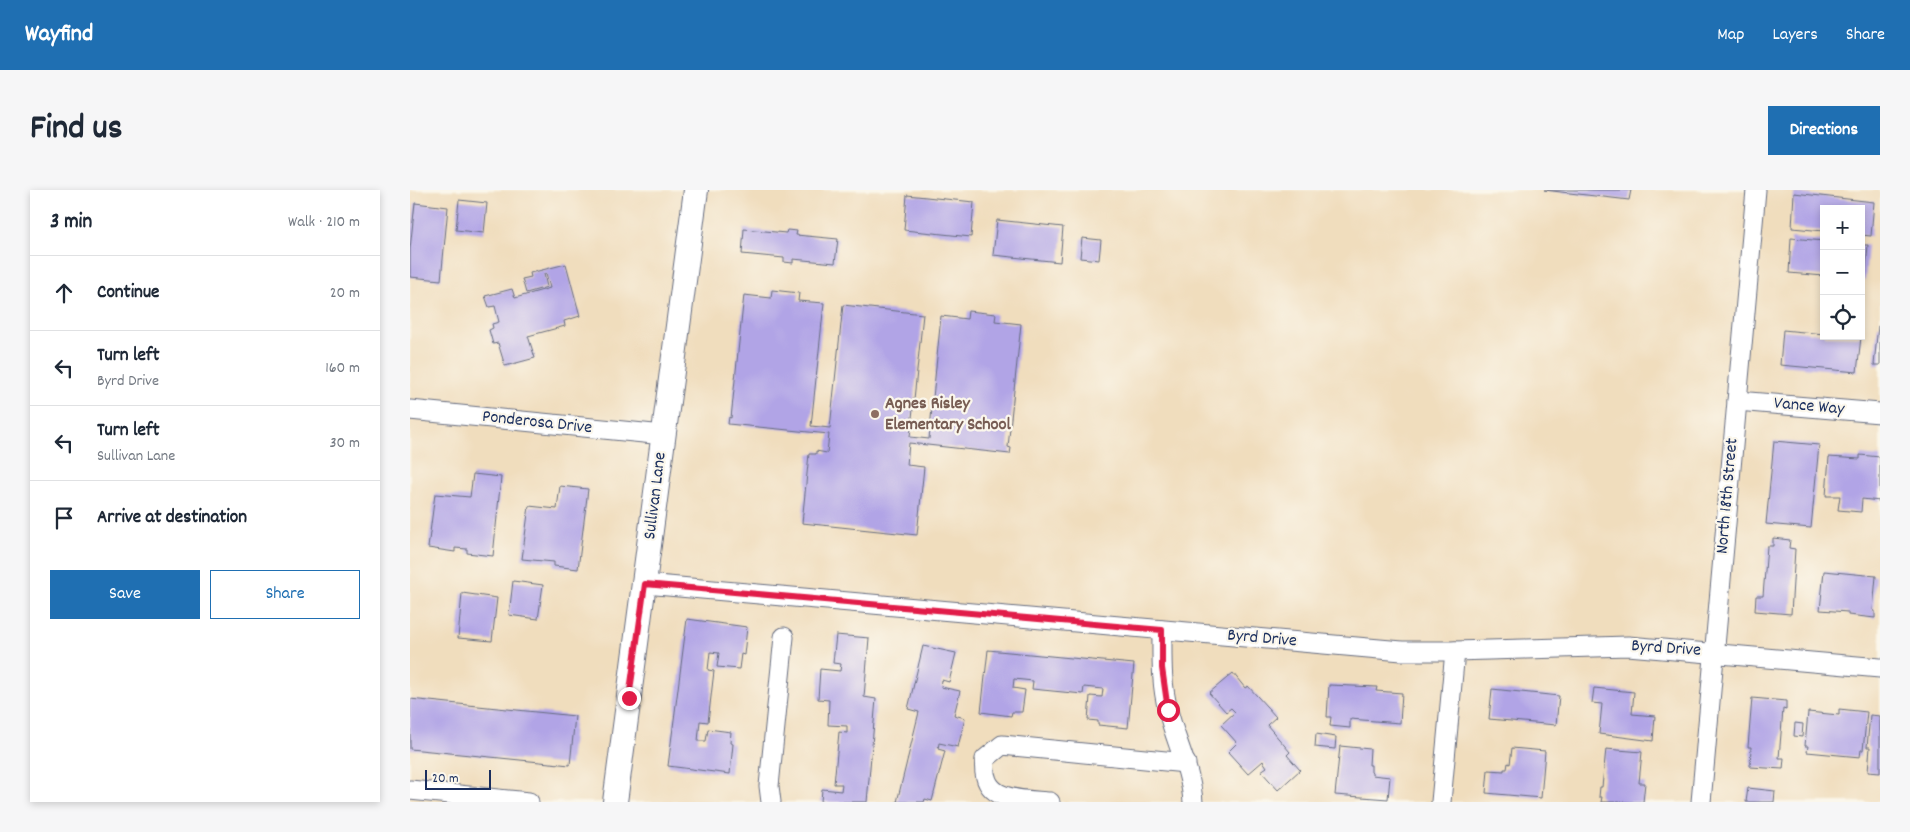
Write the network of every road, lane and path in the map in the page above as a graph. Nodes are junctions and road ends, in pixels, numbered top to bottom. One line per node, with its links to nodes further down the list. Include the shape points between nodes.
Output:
1 (696, 190): 6 (street, Sullivan Lane)
2 (1756, 190): 3 (street, North 18th Street)
3 (1737, 400): 5 (street, Vance Way); 11 (street, North 18th Street)
4 (410, 410): 6 (street, Ponderosa Drive)
5 (1880, 414)
6 (664, 435): 7 (street, Sullivan Lane)
7 (645, 584): 8 (street, Byrd Drive); 16 (street, Sullivan Lane)
8 (1162, 630): 10 (street, Byrd Drive, via 1402,651); 13 (street, via 1162,668 1168,710)
9 (784, 637): 17 (street, via 769,786)
10 (1455, 651): 11 (street, Byrd Drive, via 1628,646); 20 (street)
11 (1714, 653): 12 (street, Byrd Drive); 21 (street, North 18th Street)
12 (1880, 668)
13 (1186, 763): 18 (street, via 1002,746 985,759 983,772 994,792 1004,797); 19 (street)
14 (410, 790): 15 (street)
15 (529, 802)
16 (615, 802)
17 (771, 802)
18 (1050, 802)
19 (1194, 802)
20 (1442, 802)
21 (1701, 802)

